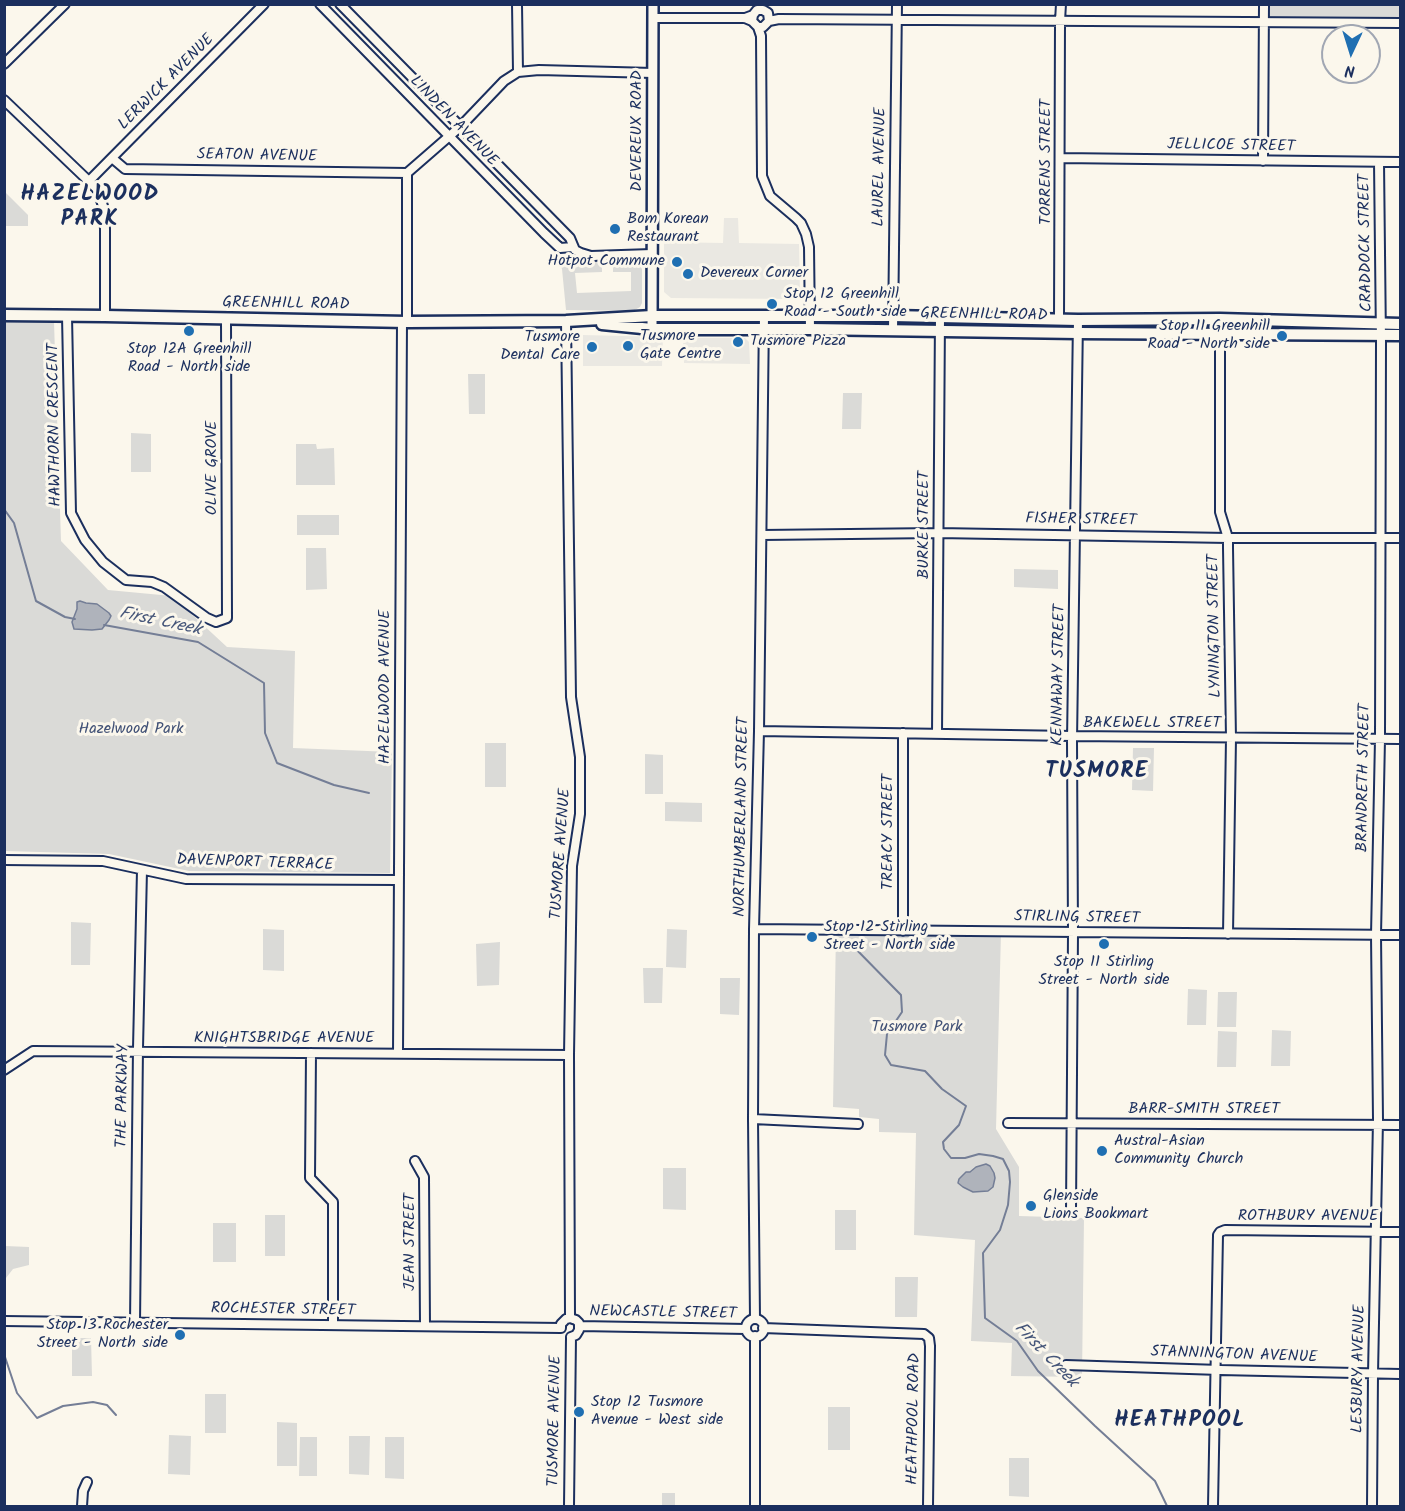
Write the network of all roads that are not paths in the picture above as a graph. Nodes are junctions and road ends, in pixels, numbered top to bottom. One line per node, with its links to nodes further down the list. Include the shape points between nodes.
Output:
1 (65, 4): 16 (street)
2 (264, 4): 22 (street, LERWICK AVENUE)
3 (320, 4): 21 (street, LINDEN AVENUE)
4 (340, 4): 20 (street, LINDEN AVENUE)
5 (517, 4): 17 (street)
6 (653, 4): 11 (street, DEVEREUX ROAD)
7 (897, 4): 12 (street, LAUREL AVENUE)
8 (1061, 4): 13 (street, TORRENS STREET)
9 (1264, 4): 14 (street)
10 (759, 16): 11 (street); 12 (street); 38 (street, via 762,176 770,196 796,218 806,234)
11 (653, 18): 18 (street, DEVEREUX ROAD)
12 (896, 20): 13 (street); 39 (street, LAUREL AVENUE)
13 (1060, 21): 14 (street); 23 (street, TORRENS STREET)
14 (1264, 22): 15 (street); 24 (street)
15 (1401, 23)
16 (4, 64)
17 (518, 72): 18 (street, via 539,69); 20 (street, via 504,81)
18 (653, 73): 32 (street, DEVEREUX ROAD)
19 (4, 100): 28 (street)
20 (461, 126): 21 (street); 29 (street, LINDEN AVENUE)
21 (449, 137): 27 (street); 30 (street, LINDEN AVENUE)
22 (112, 158): 27 (street, SEATON AVENUE, via 125,169); 28 (street, LERWICK AVENUE)
23 (1060, 158): 24 (street, JELLICOE STREET); 42 (street, TORRENS STREET)
24 (1263, 161): 25 (street, JELLICOE STREET)
25 (1379, 162): 26 (street, JELLICOE STREET); 51 (street, CRADDOCK STREET)
26 (1401, 162)
27 (407, 173): 46 (street, HAZELWOOD AVENUE)
28 (89, 181): 35 (street, via 97,189 103,206)
29 (545, 214): 30 (street); 31 (street, LINDEN AVENUE, via 570,238)
30 (535, 224): 31 (street, LINDEN AVENUE, via 560,248)
31 (573, 247): 32 (street, LINDEN AVENUE, via 591,256)
32 (652, 254): 36 (street, DEVEREUX ROAD)
33 (4, 315): 34 (main road, GREENHILL ROAD)
34 (67, 316): 35 (main road, GREENHILL ROAD); 63 (street, HAWTHORN CRESCENT, via 71,513 85,540 126,580 164,587 216,622)
35 (105, 316): 41 (main road, GREENHILL ROAD)
36 (652, 316): 37 (main road, GREENHILL ROAD); 45 (main road, GREENHILL ROAD); 49 (street, DEVEREUX ROAD)
37 (764, 316): 38 (main road, GREENHILL ROAD); 48 (street, NORTHUMBERLAND STREET)
38 (810, 316): 39 (main road, GREENHILL ROAD); 50 (street)
39 (894, 316): 40 (main road, GREENHILL ROAD); 52 (street, LAUREL AVENUE)
40 (940, 317): 42 (main road, GREENHILL ROAD); 53 (street, BURKE STREET)
41 (226, 319): 46 (main road, GREENHILL ROAD); 63 (street, OLIVE GROVE)
42 (1059, 319): 44 (main road, GREENHILL ROAD)
43 (1220, 319): 44 (main road, GREENHILL ROAD); 51 (main road, GREENHILL ROAD); 55 (street, LYNINGTON STREET)
44 (1078, 320): 54 (street, KENNAWAY STREET)
45 (566, 321): 46 (main road, GREENHILL ROAD); 49 (main road, GREENHILL ROAD); 83 (street, TUSMORE AVENUE, via 571,697 579,757 580,814 572,866)
46 (404, 322): 73 (street, HAZELWOOD AVENUE)
47 (1401, 324): 51 (main road, GREENHILL ROAD)
48 (764, 328): 49 (main road, GREENHILL ROAD); 50 (main road, GREENHILL ROAD); 59 (street, NORTHUMBERLAND STREET)
49 (652, 329)
50 (810, 329): 52 (main road, GREENHILL ROAD)
51 (1381, 329): 55 (main road, GREENHILL ROAD); 56 (main road, GREENHILL ROAD); 61 (street, BRANDRETH STREET)
52 (893, 330): 53 (main road, GREENHILL ROAD)
53 (940, 330): 54 (main road, GREENHILL ROAD); 57 (street, BURKE STREET)
54 (1078, 333): 55 (main road, GREENHILL ROAD); 58 (street, KENNAWAY STREET)
55 (1221, 333): 60 (street, LYNINGTON STREET, via 1220,512)
56 (1401, 335)
57 (938, 533): 58 (street, FISHER STREET); 59 (street, FISHER STREET); 66 (street, BURKE STREET)
58 (1075, 534): 60 (street, FISHER STREET); 67 (street, KENNAWAY STREET)
59 (762, 535): 64 (street, NORTHUMBERLAND STREET)
60 (1228, 538): 61 (street, FISHER STREET); 68 (street, LYNINGTON STREET)
61 (1381, 538): 62 (street, FISHER STREET); 69 (street, BRANDRETH STREET)
62 (1401, 538)
63 (227, 618)
64 (759, 732): 65 (street, BAKEWELL STREET); 74 (street, NORTHUMBERLAND STREET)
65 (903, 733): 66 (street, BAKEWELL STREET); 75 (street, TREACY STREET)
66 (937, 734): 67 (street, BAKEWELL STREET)
67 (1072, 736): 68 (street, BAKEWELL STREET); 76 (street, KENNAWAY STREET)
68 (1231, 738): 69 (street, BAKEWELL STREET); 77 (street, LYNINGTON STREET)
69 (1380, 739): 70 (street, BAKEWELL STREET); 78 (street, BRANDRETH STREET)
70 (1401, 739)
71 (4, 860): 72 (street, DAVENPORT TERRACE, via 104,861)
72 (142, 870): 73 (street, DAVENPORT TERRACE, via 186,879); 80 (street, THE PARKWAY)
73 (399, 880): 82 (street, HAZELWOOD AVENUE)
74 (754, 930): 75 (street, STIRLING STREET); 85 (street, NORTHUMBERLAND STREET)
75 (903, 932): 76 (street, STIRLING STREET)
76 (1073, 933): 77 (street, STIRLING STREET); 88 (street, KENNAWAY STREET)
77 (1228, 934): 78 (street, STIRLING STREET)
78 (1376, 935): 79 (street, STIRLING STREET); 89 (street, BRANDRETH STREET)
79 (1401, 935)
80 (138, 1052): 81 (street, KNIGHTSBRIDGE AVENUE); 84 (street, KNIGHTSBRIDGE AVENUE, via 33,1051); 98 (street, THE PARKWAY)
81 (311, 1053): 82 (street, KNIGHTSBRIDGE AVENUE); 99 (street, via 310,1178 333,1202)
82 (398, 1053): 83 (street, KNIGHTSBRIDGE AVENUE)
83 (569, 1055): 95 (street, TUSMORE AVENUE)
84 (6, 1067)
85 (753, 1119): 86 (street); 96 (street, NORTHUMBERLAND STREET)
86 (858, 1124)
87 (1008, 1124): 88 (street, BARR-SMITH STREET)
88 (1072, 1124): 89 (street, BARR-SMITH STREET); 92 (street, KENNAWAY STREET)
89 (1378, 1124): 90 (street, BARR-SMITH STREET); 93 (street, BRANDRETH STREET)
90 (1401, 1125)
91 (416, 1161): 100 (street, JEAN STREET, via 424,1177)
92 (1071, 1211)
93 (1376, 1232): 94 (street, ROTHBURY AVENUE); 108 (street, ROTHBURY AVENUE, via 1220,1233); 109 (street, LESBURY AVENUE)
94 (1401, 1232)
95 (570, 1318): 101 (street); 102 (street, via 563,1321)
96 (755, 1319): 103 (street); 104 (street, via 747,1323)
97 (4, 1321): 98 (street, ROCHESTER STREET)
98 (135, 1323): 99 (street, ROCHESTER STREET)
99 (333, 1325): 100 (street, ROCHESTER STREET)
100 (425, 1326): 102 (street, ROCHESTER STREET)
101 (580, 1326): 104 (street, NEWCASTLE STREET); 106 (street)
102 (561, 1328): 106 (street)
103 (764, 1328): 105 (street); 115 (street, HEATHPOOL ROAD, via 924,1334 928,1338)
104 (746, 1329): 105 (street)
105 (755, 1336): 114 (street)
106 (571, 1337): 113 (street, TUSMORE AVENUE)
107 (1066, 1365): 108 (street, STANNINGTON AVENUE)
108 (1215, 1370): 109 (street, STANNINGTON AVENUE); 116 (street)
109 (1373, 1374): 110 (street, STANNINGTON AVENUE); 117 (street, LESBURY AVENUE)
110 (1401, 1374)
111 (87, 1482): 112 (street, via 82,1491)
112 (82, 1506)
113 (569, 1506)
114 (755, 1506)
115 (928, 1506)
116 (1214, 1506)
117 (1372, 1506)

